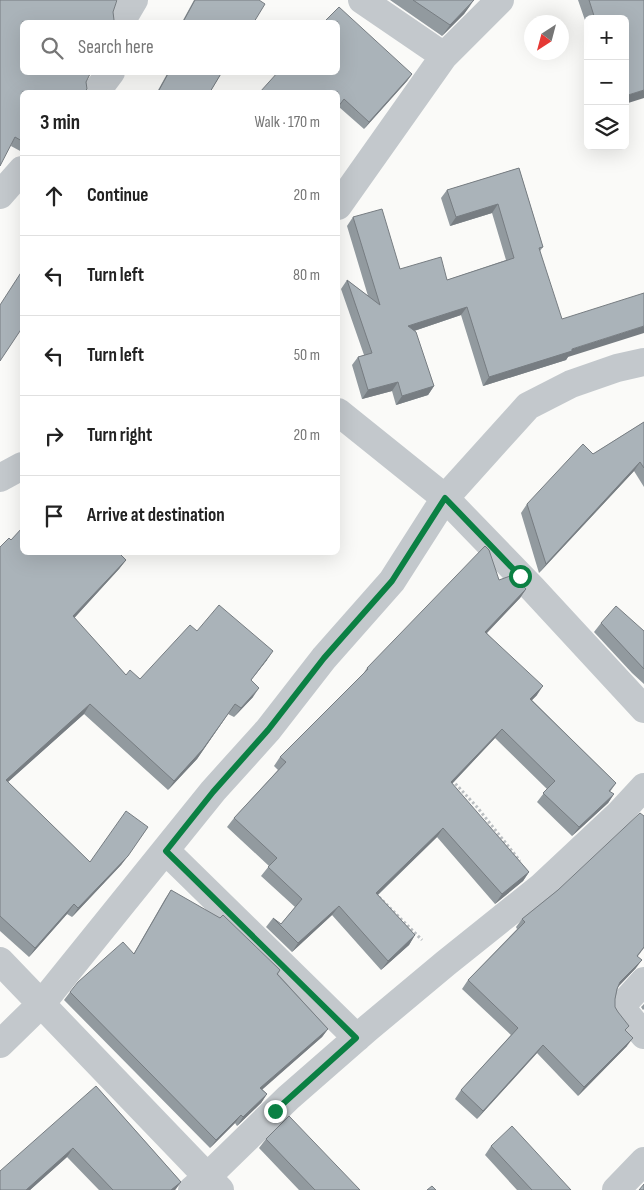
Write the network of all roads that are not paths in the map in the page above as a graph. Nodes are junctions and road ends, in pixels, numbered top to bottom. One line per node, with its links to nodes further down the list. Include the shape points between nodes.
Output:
1 (134, 0): 4 (street)
2 (362, 0): 5 (street)
3 (500, 0): 5 (street)
4 (123, 20)
5 (444, 56): 10 (street)
6 (108, 75): 7 (street)
7 (97, 90)
8 (20, 172): 9 (street)
9 (0, 195)
10 (340, 203)
11 (644, 362): 15 (street, via 571,384 528,406)
12 (340, 414): 15 (street)
13 (20, 467): 14 (street)
14 (0, 478)
15 (445, 498): 16 (street); 18 (street, via 392,581 324,658)
16 (644, 709)
17 (644, 787): 23 (street, via 541,887)
18 (166, 851): 21 (street); 23 (street)
19 (0, 961): 21 (street)
20 (644, 981): 22 (street, via 626,1001 624,1011)
21 (42, 1003): 24 (street); 26 (street)
22 (644, 1035)
23 (356, 1038): 26 (street, via 288,1098)
24 (0, 1044)
25 (644, 1161): 27 (street)
26 (206, 1186)
27 (616, 1190)

